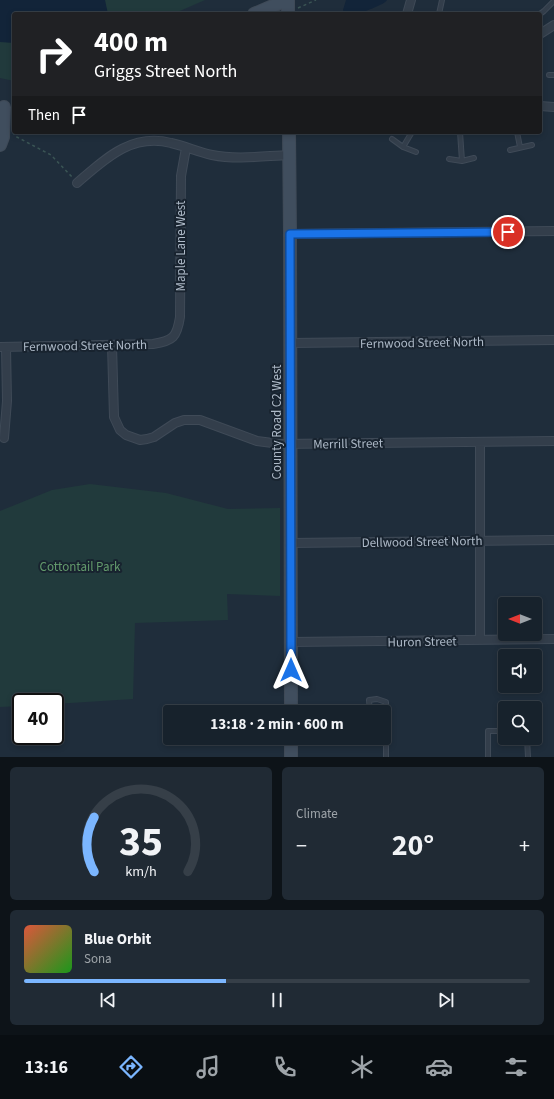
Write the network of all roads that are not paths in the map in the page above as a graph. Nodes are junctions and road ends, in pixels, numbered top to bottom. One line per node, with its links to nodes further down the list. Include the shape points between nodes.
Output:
1 (410, 0): 6 (street)
2 (442, 0): 7 (lane)
3 (554, 1): 8 (lane)
4 (288, 7): 5 (street)
5 (264, 12)
6 (407, 12)
7 (439, 12)
8 (542, 12)
9 (554, 26): 10 (street)
10 (542, 33)
11 (542, 106): 13 (street)
12 (6, 107): 19 (street)
13 (554, 107)
14 (289, 134): 26 (street, County Road C2 West)
15 (411, 134): 21 (lane)
16 (460, 134): 29 (lane)
17 (517, 134): 22 (lane)
18 (392, 139): 21 (lane)
19 (0, 145)
20 (532, 145): 22 (lane)
21 (403, 147): 25 (lane)
22 (520, 147): 24 (lane)
23 (186, 148): 26 (street, via 226,157); 30 (street, via 155,140 133,144 112,155); 33 (street, Maple Lane West, via 181,176 180,317 176,335)
24 (510, 150)
25 (416, 152)
26 (289, 155): 32 (street, County Road C2 West)
27 (474, 158): 29 (lane)
28 (449, 159): 29 (lane)
29 (462, 161)
30 (77, 183)
31 (554, 231): 32 (street)
32 (290, 234): 35 (street, County Road C2 West)
33 (170, 340): 36 (street, Fernwood Street North, via 153,344)
34 (554, 340): 35 (street, Fernwood Street North)
35 (290, 343): 41 (street, County Road C2 West)
36 (112, 345): 37 (street, Fernwood Street North); 41 (street, Merrill Street, via 114,417 120,430 126,435 140,440 154,438 175,423 200,420 257,441)
37 (3, 347): 38 (street, via 7,401)
38 (4, 438)
39 (554, 441): 40 (street, Merrill Street)
40 (480, 442): 41 (street, Merrill Street); 43 (street)
41 (290, 444): 44 (street, County Road C2 West)
42 (554, 540): 43 (street, Dellwood Street North)
43 (480, 541): 44 (street, Dellwood Street North); 46 (street)
44 (290, 543): 47 (street, County Road C2 West)
45 (554, 639): 46 (street, Huron Street)
46 (480, 640): 47 (street, Huron Street)
47 (291, 642): 48 (street, County Road C2 West)
48 (291, 705)
49 (369, 705): 50 (lane, via 369,700 377,699 386,702)
50 (386, 705)
51 (498, 731): 57 (lane, via 488,731)
52 (291, 745): 55 (street)
53 (386, 745): 56 (lane)
54 (527, 745): 58 (lane)
55 (291, 757)
56 (386, 757)
57 (488, 757)
58 (528, 757)

